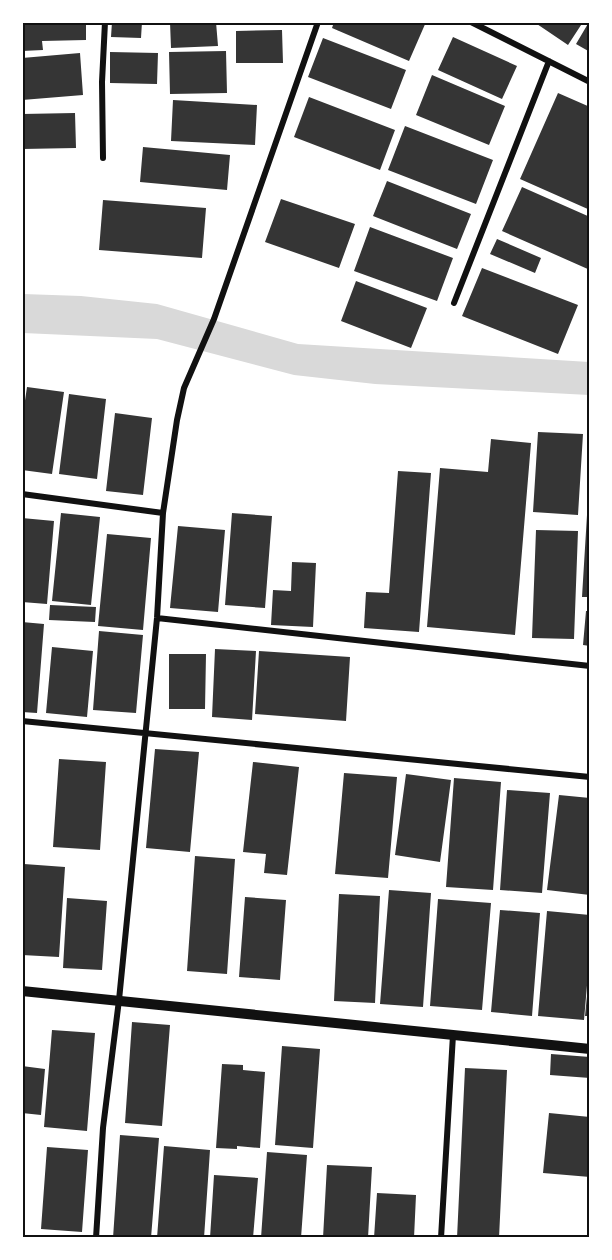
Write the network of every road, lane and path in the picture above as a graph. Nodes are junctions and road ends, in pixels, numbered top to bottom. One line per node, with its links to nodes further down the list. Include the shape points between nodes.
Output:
1 (105, 22): 6 (street)
2 (318, 22): 9 (street, via 214,319 184,388)
3 (471, 22): 4 (street)
4 (549, 61): 5 (street); 7 (street)
5 (590, 82)
6 (104, 158)
7 (454, 303)
8 (22, 494): 9 (street)
9 (163, 513): 10 (street)
10 (157, 618): 11 (street); 13 (street)
11 (590, 666)
12 (22, 721): 13 (street)
13 (144, 734): 14 (street); 16 (street)
14 (590, 777)
15 (22, 991): 16 (street)
16 (119, 1000): 17 (street); 19 (street, via 103,1128)
17 (453, 1035): 18 (street); 20 (street)
18 (590, 1049)
19 (96, 1238)
20 (441, 1238)

